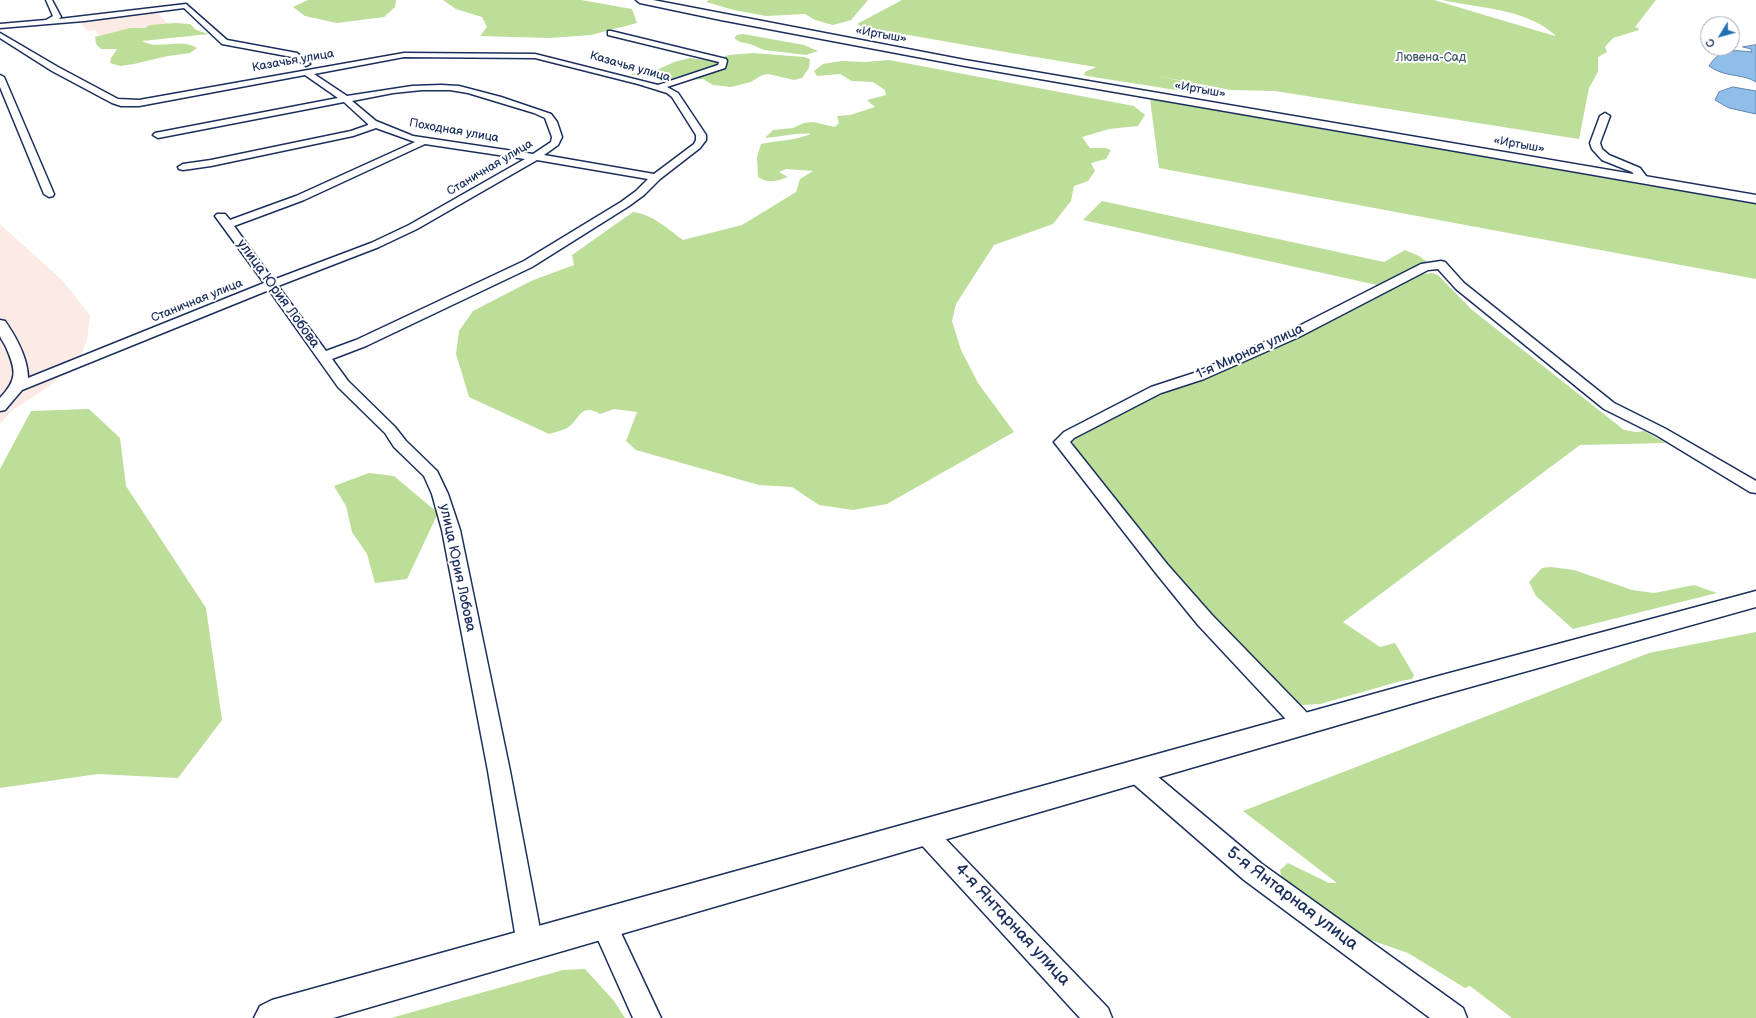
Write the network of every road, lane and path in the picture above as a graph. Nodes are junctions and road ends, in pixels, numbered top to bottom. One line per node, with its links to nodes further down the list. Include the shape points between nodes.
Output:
1 (49, 0): 3 (street, via 58,16)
2 (640, 0): 18 (main road, «Иртыш», via 950,60)
3 (48, 22): 4 (street); 7 (street, via 186,6 225,42 294,55)
4 (0, 26)
5 (611, 33): 9 (street, via 723,61 722,66)
6 (0, 35): 7 (street, Казачья улица, via 115,101 139,103)
7 (306, 68): 9 (street, Казачья улица, via 411,54 526,55); 10 (street)
8 (0, 77): 19 (street)
9 (660, 87): 17 (street, Казачья улица, via 675,95 702,140)
10 (345, 99): 12 (street); 13 (street, Станичная улица); 15 (street, Станичная улица, via 400,90 460,89 536,112 548,116 557,137 555,143)
11 (1605, 116): 18 (street, via 1595,143 1599,153 1638,171)
12 (372, 123): 14 (street, Походная улица); 16 (street, via 372,127 354,133)
13 (158, 135)
14 (424, 141): 15 (street, Походная улица); 21 (street, улица Юрия Лобова, via 300,198 225,221)
15 (535, 157): 17 (street, Походная улица); 21 (street, Станичная улица, via 393,237)
16 (183, 167)
17 (656, 177): 23 (street, Казачья улица, via 640,194 528,264 361,343)
18 (1644, 180): 20 (main road, «Иртыш»)
19 (49, 194)
20 (1756, 199)
21 (271, 285): 23 (street, улица Юрия Лобова); 24 (street, Станичная улица)
22 (0, 324): 24 (street, via 22,371)
23 (324, 357): 32 (street, улица Юрия Лобова, via 343,384 431,474 440,494 448,520 498,763)
24 (18, 387): 25 (street)
25 (0, 407)
26 (1756, 488): 28 (street, 1-я Мирная улица, via 1661,432 1609,406 1460,286 1441,266 1425,267 1288,337 1204,374 1156,390 1069,435 1062,442 1161,568 1205,620)
27 (1756, 599): 28 (main road)
28 (1305, 725): 29 (main road)
29 (1137, 773): 30 (main road); 36 (street, 5-я Янтарная улица, via 1253,872)
30 (925, 833): 31 (main road); 35 (street, 4-я Янтарная улица)
31 (604, 924): 32 (main road); 34 (street)
32 (530, 945): 33 (main road)
33 (272, 1018)
34 (647, 1018)
35 (1098, 1018)
36 (1453, 1018)

